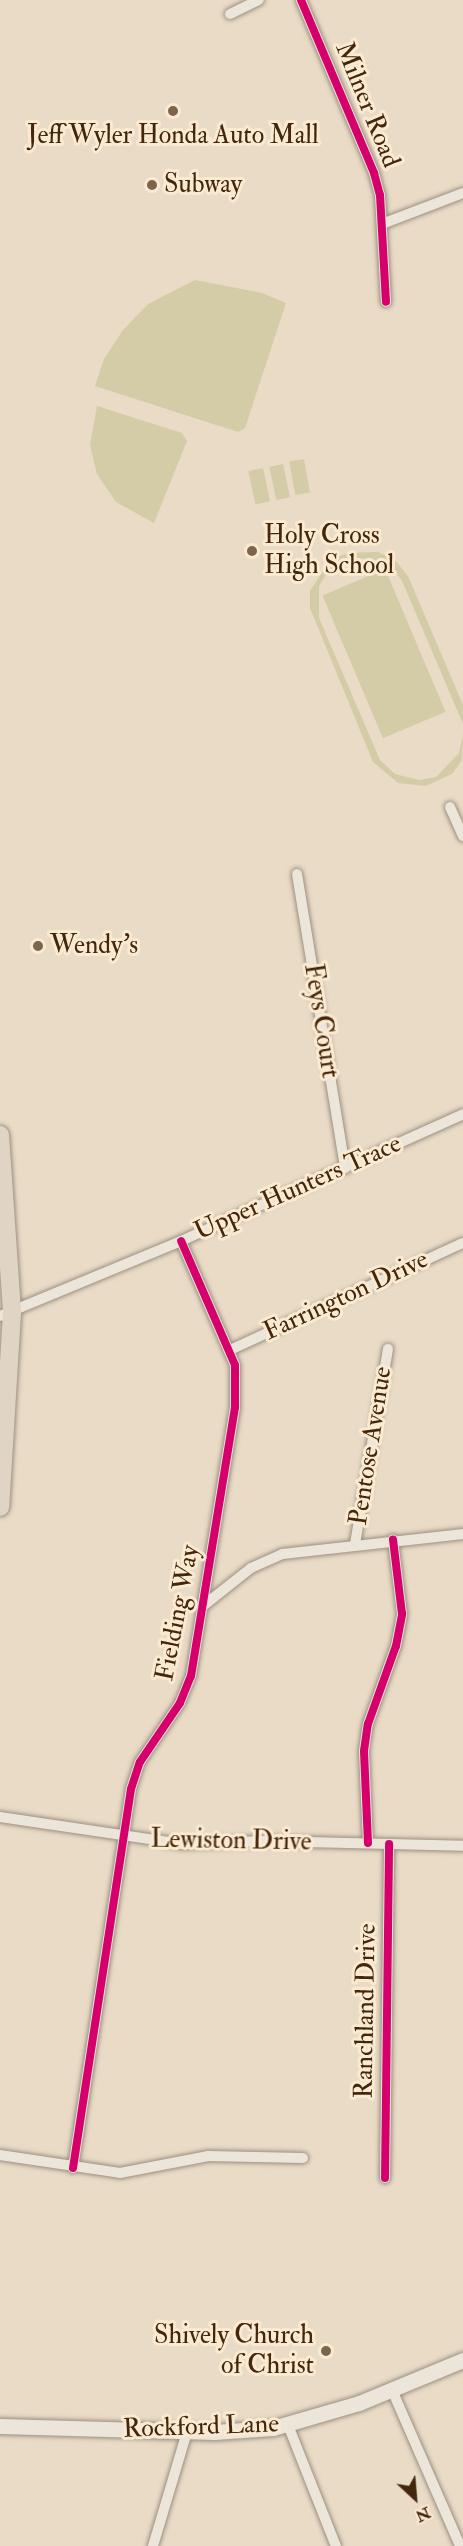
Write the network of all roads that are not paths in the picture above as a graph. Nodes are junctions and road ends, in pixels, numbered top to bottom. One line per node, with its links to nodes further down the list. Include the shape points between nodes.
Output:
1 (259, 0): 3 (street)
2 (301, 0): 5 (street, Milner Road, via 374,174)
3 (230, 14)
4 (463, 193): 5 (street)
5 (382, 224): 6 (street, Milner Road)
6 (386, 302)
7 (450, 807): 8 (street)
8 (463, 836)
9 (297, 874): 12 (street, Feys Court)
10 (463, 1114): 12 (street, Upper Hunters Trace)
11 (0, 1135): 15 (main road)
12 (345, 1168): 13 (street, Upper Hunters Trace)
13 (181, 1241): 15 (street, Upper Hunters Trace); 17 (street, Fielding Way)
14 (463, 1243): 17 (street, Farrington Drive)
15 (6, 1314): 18 (main road)
16 (388, 1349): 21 (street, Pentose Avenue)
17 (230, 1350): 22 (street, Fielding Way, via 235,1365 236,1399)
18 (0, 1507)
19 (463, 1534): 20 (street)
20 (393, 1540): 21 (street); 25 (street, via 402,1614 396,1646 368,1724 364,1751)
21 (355, 1544): 22 (street, via 309,1549 262,1562)
22 (204, 1606): 24 (street, Fielding Way, via 186,1691 140,1762 130,1789)
23 (0, 1817): 24 (street, Lewiston Drive)
24 (123, 1837): 25 (street, Lewiston Drive, via 182,1844); 30 (street, Fielding Way)
25 (368, 1843): 26 (street, Lewiston Drive)
26 (389, 1844): 27 (street, Lewiston Drive); 31 (street, Ranchland Drive)
27 (463, 1846)
28 (0, 2155): 30 (street)
29 (303, 2158): 30 (street, via 208,2156 120,2173)
30 (73, 2168)
31 (385, 2178)
32 (463, 2360): 33 (main road, Rockford Lane)
33 (392, 2390): 34 (main road, Rockford Lane); 39 (street)
34 (288, 2425): 36 (main road, Rockford Lane); 38 (street)
35 (1, 2429): 36 (main road, Rockford Lane)
36 (187, 2432): 37 (street)
37 (153, 2546)
38 (336, 2546)
39 (460, 2546)

